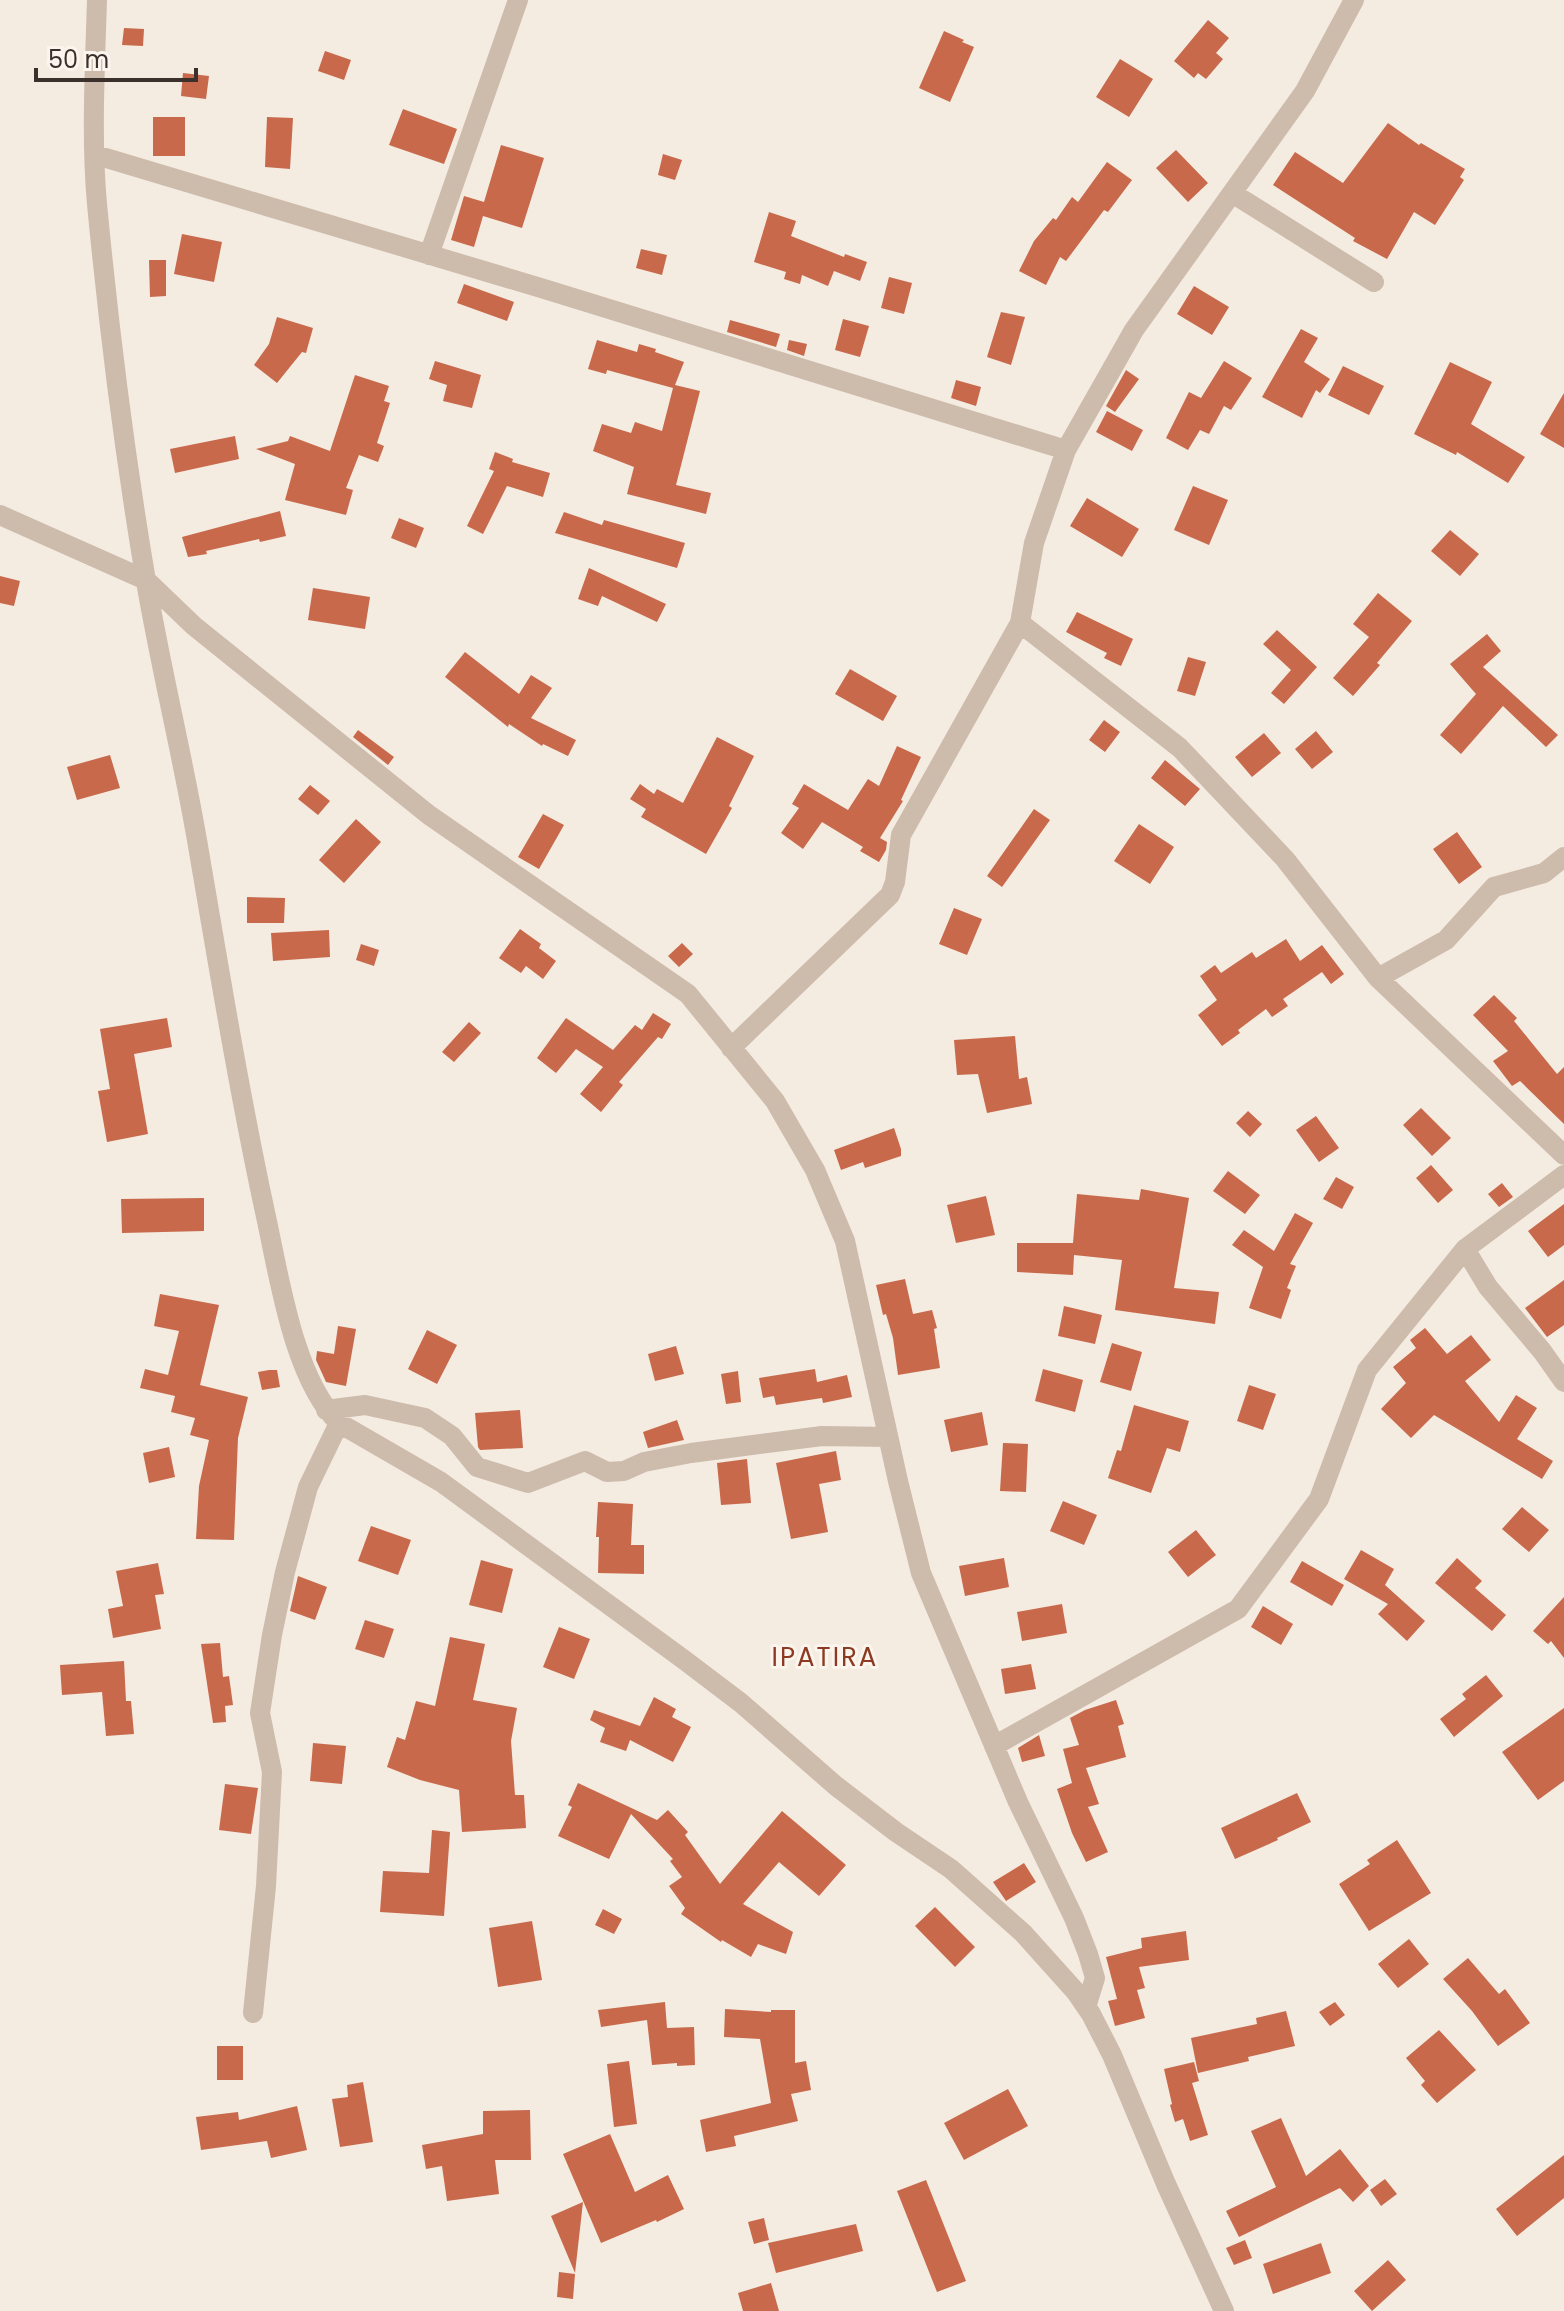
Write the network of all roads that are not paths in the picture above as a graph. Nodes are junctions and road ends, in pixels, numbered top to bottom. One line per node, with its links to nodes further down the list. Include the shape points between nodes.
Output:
1 (97, 0): 4 (street)
2 (518, 0): 6 (street)
3 (1354, 0): 5 (street, via 1305,91)
4 (96, 155): 6 (street); 10 (street, via 116,363)
5 (1232, 193): 7 (street); 8 (street, via 1134,330)
6 (429, 255): 8 (street)
7 (1374, 282)
8 (1066, 450): 11 (street, via 1034,543)
9 (0, 515): 10 (street)
10 (146, 580): 14 (street, via 194,626 429,815 688,994); 19 (street, via 280,1284 299,1350)
11 (1020, 623): 13 (street, via 1180,748 1285,859); 14 (street, via 901,835 890,895)
12 (1564, 857): 13 (street, via 1544,873 1494,887 1446,940)
13 (1378, 978): 15 (street)
14 (731, 1048): 20 (street, via 775,1101 815,1170 845,1241)
15 (1564, 1155)
16 (1564, 1175): 17 (street)
17 (1465, 1249): 18 (street, via 1488,1287); 21 (street, via 1367,1370 1319,1499 1238,1609)
18 (1564, 1382)
19 (332, 1416): 20 (street, via 365,1405 425,1418 452,1436 477,1467 528,1483 585,1461 607,1472 624,1471 644,1462 749,1445 822,1436); 22 (street, via 441,1482 741,1703 836,1786 998,1909); 23 (street, via 285,1572 260,1713 272,1772)
20 (888, 1437): 21 (street, via 921,1573)
21 (994, 1746): 22 (street, via 1088,1954 1095,1978)
22 (1081, 1999): 24 (street, via 1112,2055)
23 (253, 2013)
24 (1224, 2311)

